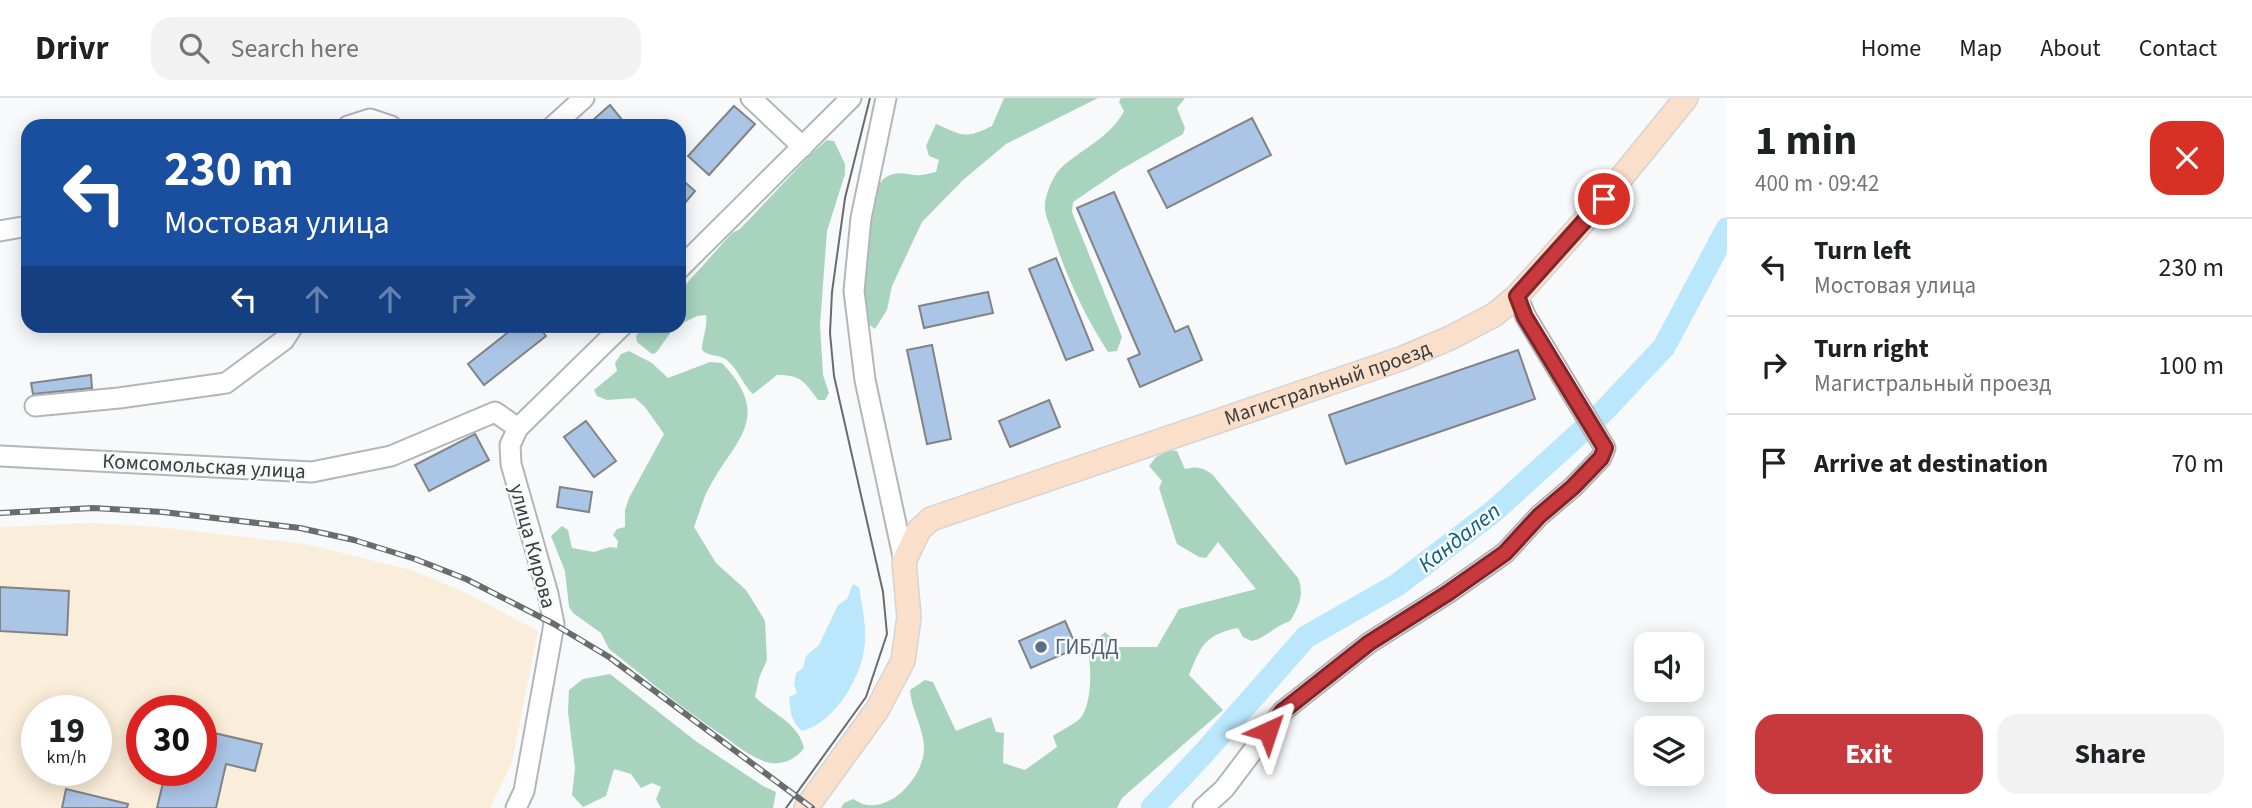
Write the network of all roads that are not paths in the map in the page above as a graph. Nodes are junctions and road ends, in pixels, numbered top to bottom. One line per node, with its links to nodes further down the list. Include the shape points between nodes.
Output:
1 (583, 98): 6 (street)
2 (751, 98): 7 (street)
3 (850, 98): 7 (street)
4 (886, 98): 17 (street, via 861,218 855,290 865,380)
5 (1686, 98): 11 (main road, Магистральный проезд)
6 (560, 119)
7 (803, 147): 10 (street)
8 (21, 227): 9 (street)
9 (0, 231)
10 (686, 262)
11 (1517, 296): 18 (main road, Магистральный проезд, via 1494,315 1403,358); 22 (street, via 1525,317 1605,448 1601,458 1505,553 1369,643 1283,711 1224,789)
12 (288, 333): 14 (street, via 226,383)
13 (615, 333): 15 (street)
14 (34, 406)
15 (518, 428): 16 (street, Комсомольская улица, via 495,412 391,456 312,472); 20 (street, улица Кирова, via 510,445 511,464 554,624 524,791)
16 (0, 456)
17 (894, 510): 18 (street, via 910,520); 19 (street)
18 (931, 519): 19 (main road, via 919,530)
19 (904, 561): 21 (main road, via 909,617 903,661 877,710)
20 (516, 808)
21 (806, 808)
22 (1203, 808)

